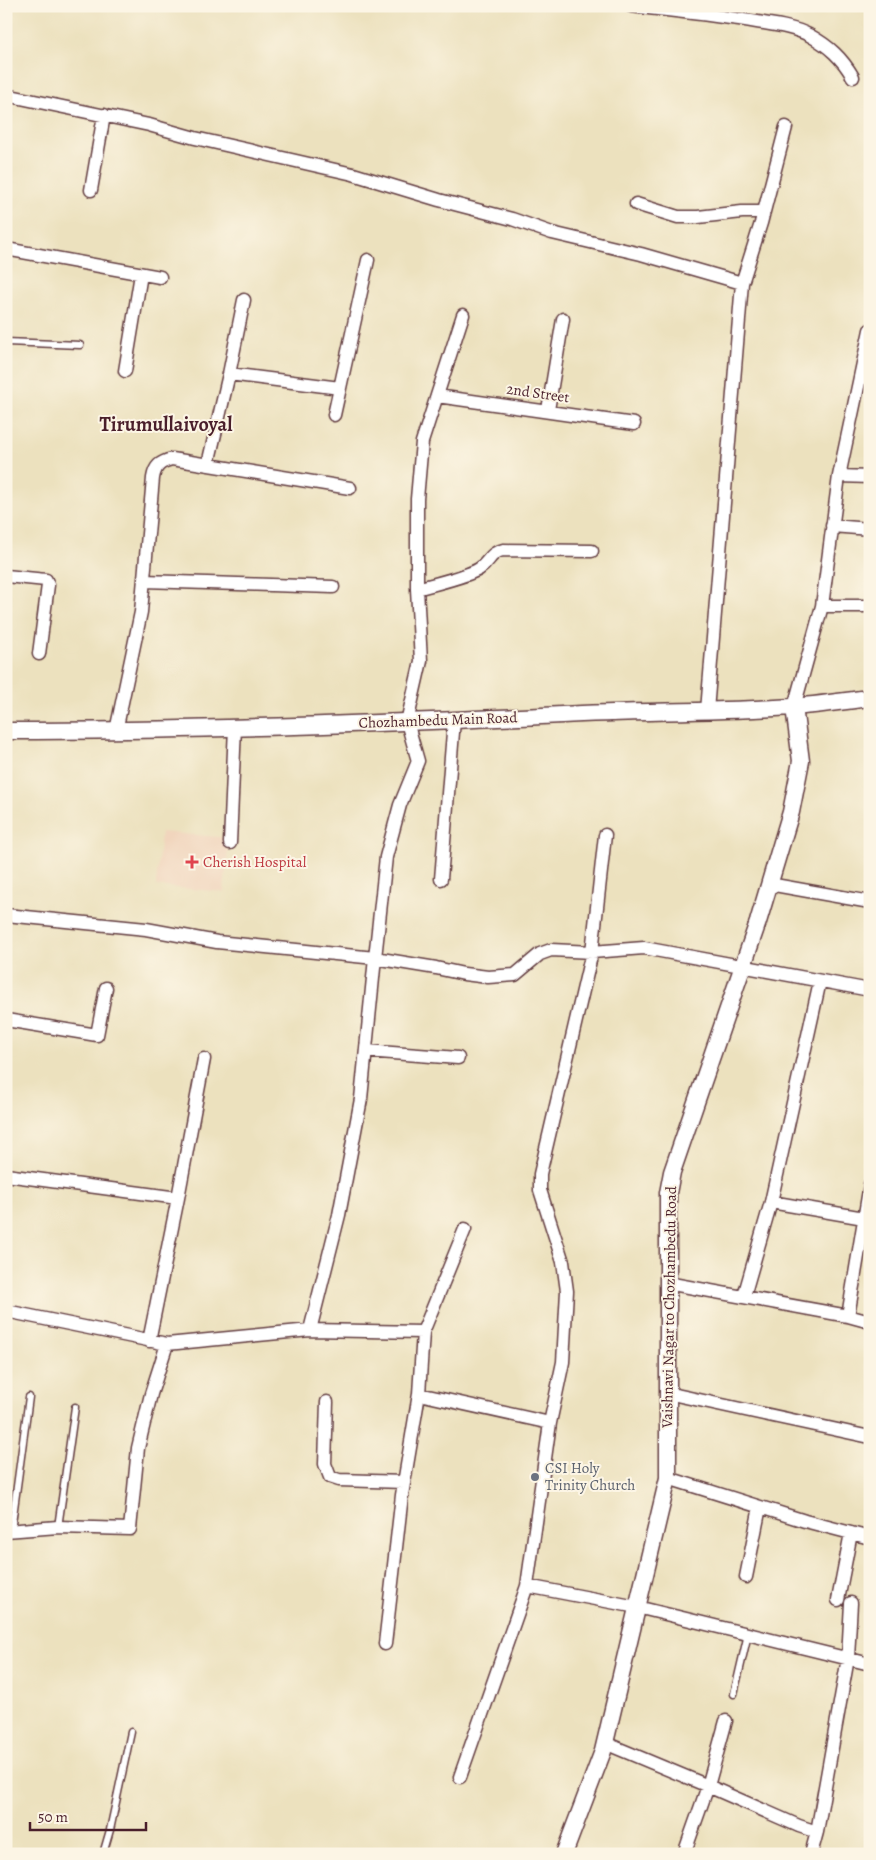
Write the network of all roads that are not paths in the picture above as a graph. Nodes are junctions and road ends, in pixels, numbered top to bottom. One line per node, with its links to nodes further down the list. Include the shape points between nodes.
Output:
1 (631, 6): 2 (street, via 795,29 843,60)
2 (853, 77)
3 (6, 95): 4 (street)
4 (104, 115): 6 (street); 13 (street, via 353,174 552,233)
5 (786, 127): 8 (street)
6 (91, 190)
7 (636, 204): 8 (street, via 678,217)
8 (764, 212): 13 (street)
9 (6, 248): 11 (street)
10 (368, 260): 22 (street)
11 (141, 274): 12 (street); 20 (street)
12 (160, 277)
13 (742, 283): 43 (street)
14 (244, 300): 21 (street)
15 (463, 315): 23 (street)
16 (563, 319): 24 (street)
17 (870, 330): 28 (street)
18 (6, 342): 19 (lane)
19 (80, 346)
20 (125, 371)
21 (229, 374): 22 (street); 27 (street)
22 (340, 388): 25 (street)
23 (437, 396): 24 (street, 2nd Street); 37 (street, via 422,442 417,499)
24 (548, 410): 26 (street, 2nd Street)
25 (334, 415)
26 (634, 424)
27 (208, 464): 30 (street); 35 (street, via 172,459 161,462 154,470)
28 (839, 476): 29 (street); 31 (street)
29 (870, 477)
30 (350, 488)
31 (832, 526): 32 (street); 38 (street)
32 (870, 529)
33 (592, 551): 37 (street, via 504,550 495,552 476,571)
34 (6, 576): 40 (street, via 46,580)
35 (144, 581): 36 (street); 48 (street, via 141,612)
36 (333, 587)
37 (417, 589): 45 (street, via 421,661)
38 (822, 606): 39 (street); 42 (street)
39 (870, 606)
40 (39, 654)
41 (870, 698): 42 (street, Chozhambedu Main Road)
42 (794, 707): 43 (street, Chozhambedu Main Road); 52 (street, Vaishnavi Nagar to Chozhambedu Road, via 801,761 791,812)
43 (707, 711): 44 (street, Chozhambedu Main Road)
44 (454, 720): 45 (street, Chozhambedu Main Road); 51 (street)
45 (407, 722): 46 (street, Chozhambedu Main Road); 56 (street, via 418,761 400,805 386,857)
46 (235, 727): 48 (street, Chozhambedu Main Road); 50 (street)
47 (6, 731): 48 (street, Chozhambedu Main Road)
48 (116, 731)
49 (605, 835): 55 (street)
50 (230, 843)
51 (441, 879)
52 (769, 884): 53 (street); 57 (street, Vaishnavi Nagar to Chozhambedu Road)
53 (870, 902)
54 (6, 915): 56 (street)
55 (592, 952): 56 (street, via 551,950 540,954 515,975 488,977); 57 (street, via 644,948); 85 (street, via 540,1174 540,1190 563,1262 567,1291 563,1362)
56 (375, 958): 62 (street)
57 (742, 965): 58 (street); 71 (street, Vaishnavi Nagar to Chozhambedu Road, via 672,1172 668,1193)
58 (820, 981): 60 (street); 68 (street)
59 (106, 988): 61 (street, via 97,1035)
60 (870, 990)
61 (6, 1020)
62 (366, 1051): 63 (street); 76 (street, via 361,1099 338,1215)
63 (458, 1058)
64 (204, 1059): 67 (street)
65 (6, 1175): 67 (street)
66 (870, 1184): 69 (street)
67 (178, 1198): 78 (street)
68 (771, 1202): 69 (street); 72 (street)
69 (864, 1218): 74 (street)
70 (465, 1229): 77 (street)
71 (667, 1283): 72 (street); 80 (street, Vaishnavi Nagar to Chozhambedu Road)
72 (744, 1296): 74 (street)
73 (6, 1311): 78 (street)
74 (848, 1316): 75 (street)
75 (870, 1322)
76 (310, 1330): 77 (street); 79 (street)
77 (423, 1332): 81 (street)
78 (149, 1341): 79 (street)
79 (167, 1344): 90 (street, via 138,1448 130,1529)
80 (667, 1393): 86 (street); 87 (street, Vaishnavi Nagar to Chozhambedu Road)
81 (419, 1394): 85 (street); 88 (street)
82 (29, 1397): 91 (lane)
83 (327, 1402): 88 (street, via 325,1464 330,1477)
84 (75, 1407): 90 (lane)
85 (550, 1423): 95 (street)
86 (870, 1437)
87 (668, 1478): 89 (street); 98 (street, Vaishnavi Nagar to Chozhambedu Road)
88 (404, 1482): 100 (street)
89 (760, 1507): 92 (street); 94 (street)
90 (58, 1527): 91 (street)
91 (9, 1531)
92 (851, 1533): 93 (street); 96 (street)
93 (870, 1538)
94 (746, 1577)
95 (526, 1586): 98 (street); 107 (street)
96 (838, 1600)
97 (851, 1603): 101 (street)
98 (638, 1607): 99 (street); 106 (street, Vaishnavi Nagar to Chozhambedu Road)
99 (748, 1634): 101 (street); 103 (lane)
100 (385, 1644)
101 (848, 1658): 102 (street); 109 (street)
102 (870, 1664)
103 (734, 1694)
104 (726, 1721): 108 (street)
105 (131, 1732): 110 (lane)
106 (605, 1744): 108 (street); 111 (street, Vaishnavi Nagar to Chozhambedu Road)
107 (460, 1777)
108 (708, 1786): 109 (street); 112 (street)
109 (817, 1832): 113 (street)
110 (103, 1854)
111 (564, 1854)
112 (684, 1854)
113 (811, 1854)

